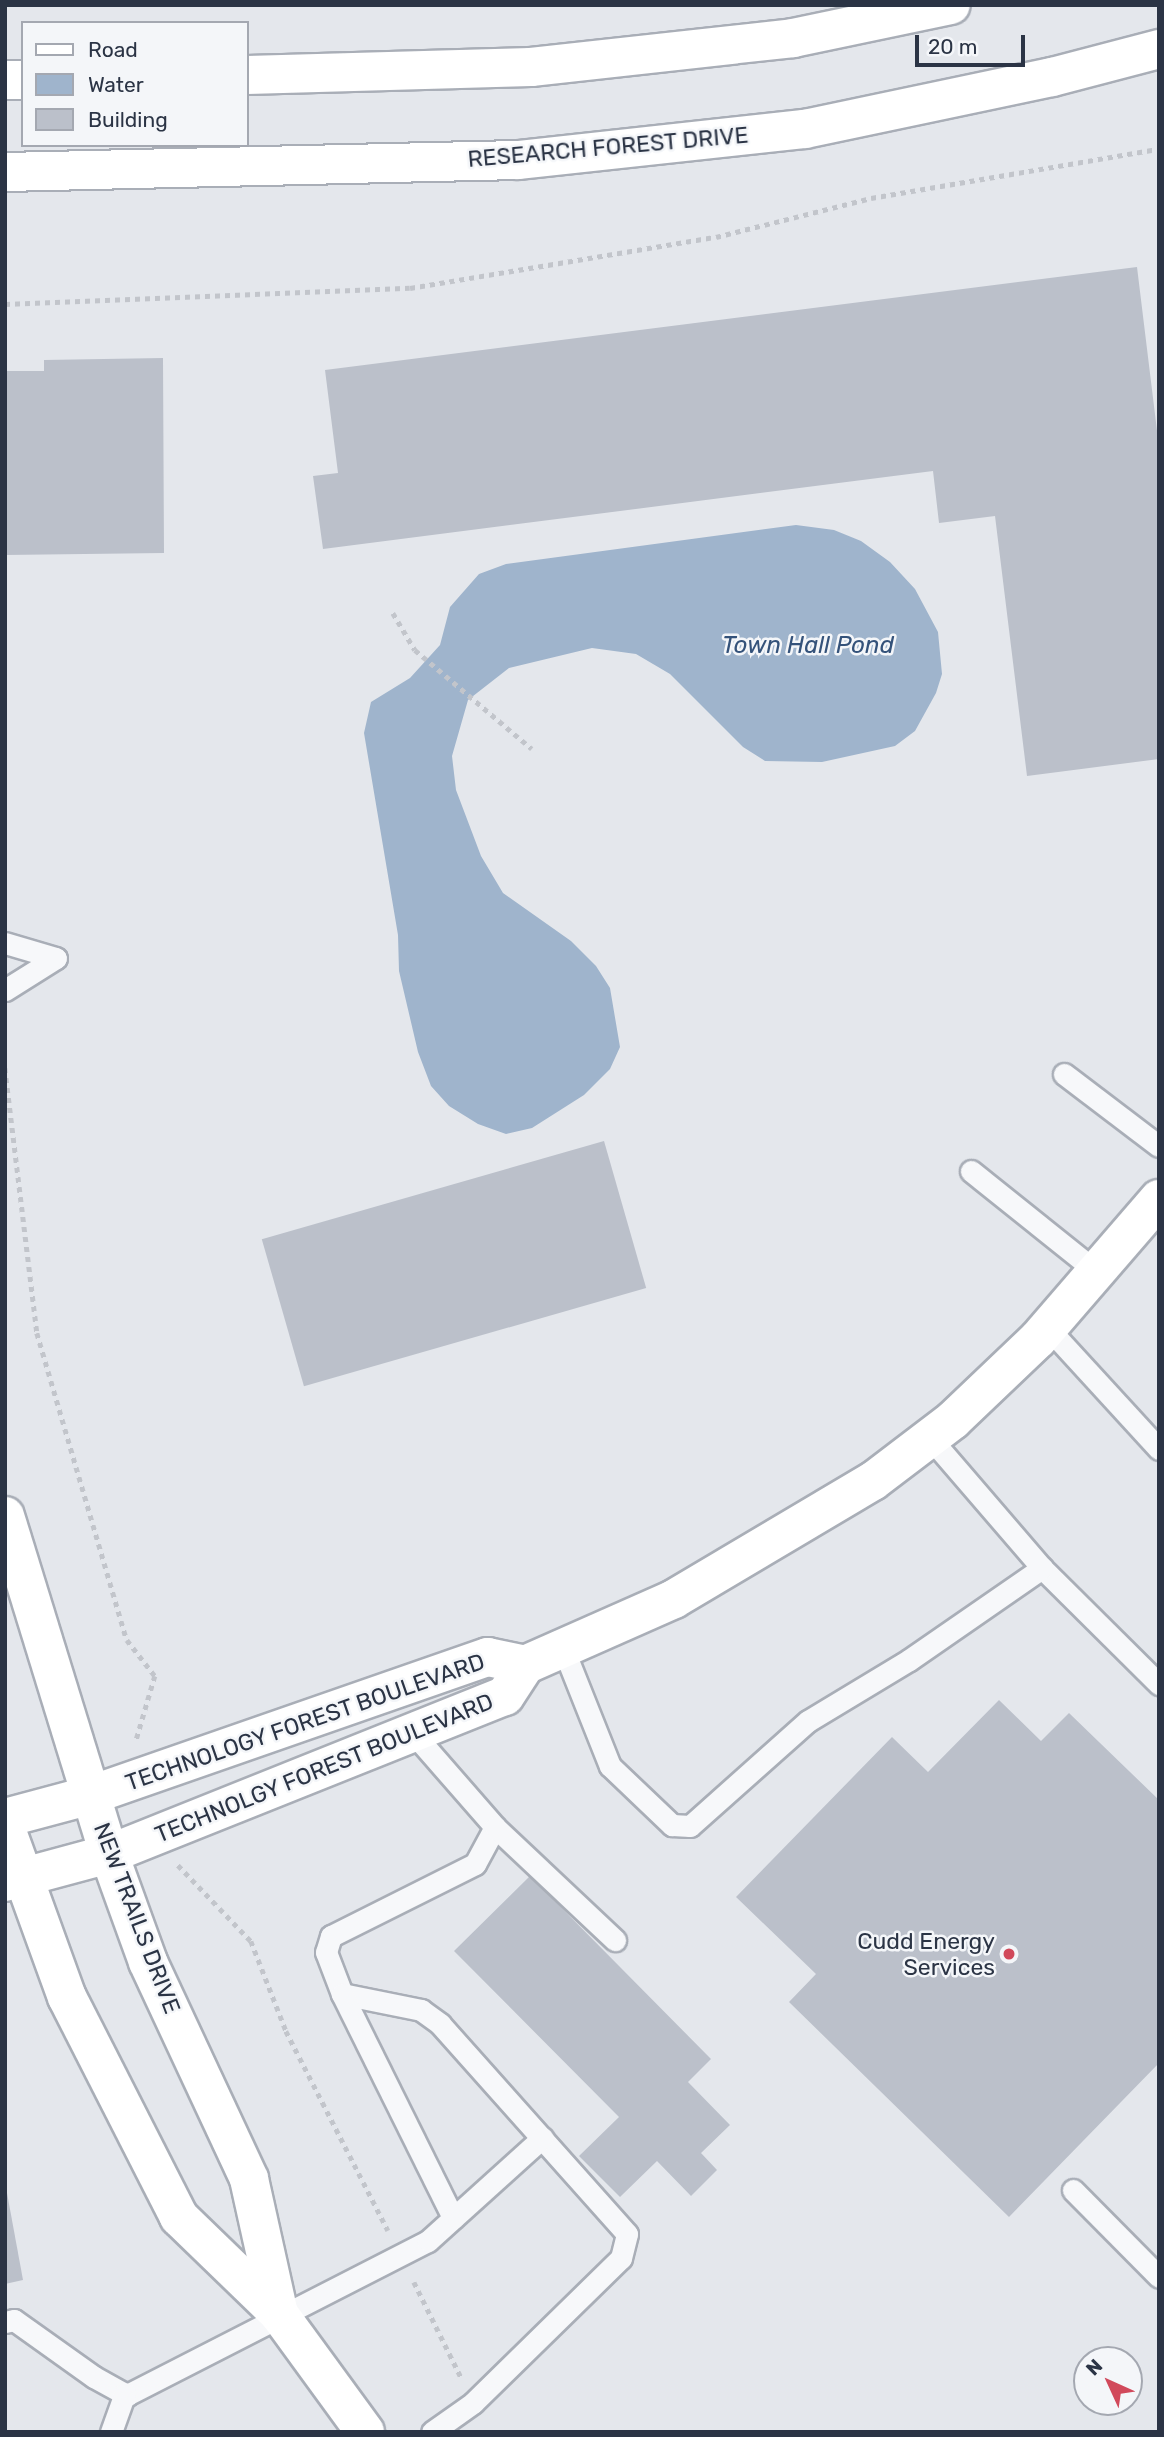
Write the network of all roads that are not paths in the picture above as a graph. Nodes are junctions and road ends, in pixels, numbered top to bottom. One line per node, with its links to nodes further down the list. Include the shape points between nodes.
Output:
1 (951, 5): 3 (street, via 793,38 531,67)
2 (1159, 48): 4 (street, RESEARCH FOREST DRIVE, via 1052,77 805,129 532,159)
3 (248, 75)
4 (5, 173)
5 (5, 943): 6 (lane, via 56,958)
6 (5, 990)
7 (1065, 1074): 8 (lane)
8 (1159, 1146)
9 (971, 1171): 11 (lane)
10 (1159, 1199): 11 (street)
11 (1097, 1272): 12 (street)
12 (1048, 1328): 13 (street); 14 (lane)
13 (930, 1438): 16 (lane); 17 (street, via 786,1536 674,1599)
14 (1159, 1449)
15 (5, 1516): 21 (street, NEW TRAILS DRIVE)
16 (1042, 1568): 17 (lane, via 909,1660 808,1721 690,1826 672,1825 610,1766); 19 (lane)
17 (563, 1648): 18 (street)
18 (525, 1665): 20 (street, TECHNOLGY FOREST BOULEVARD, via 505,1696); 21 (street, TECHNOLOGY FOREST BOULEVARD, via 488,1657)
19 (1159, 1684)
20 (413, 1733): 24 (lane); 25 (street, TECHNOLGY FOREST BOULEVARD)
21 (91, 1795): 22 (street, TECHNOLOGY FOREST BOULEVARD); 25 (street, NEW TRAILS DRIVE)
22 (5, 1818)
23 (5, 1826): 26 (street, NEW TRAILS DRIVE)
24 (495, 1827): 27 (lane); 28 (lane, via 475,1864 331,1936 326,1952)
25 (109, 1854): 26 (street, TECHNOLGY FOREST BOULEVARD); 33 (street, NEW TRAILS DRIVE, via 148,1962 249,2179)
26 (13, 1880): 33 (street, NEW TRAILS DRIVE, via 179,2217)
27 (615, 1940)
28 (342, 1994): 29 (lane, via 422,2010 440,2024); 31 (lane)
29 (542, 2138): 31 (lane); 38 (lane, via 627,2234 621,2258 473,2403)
30 (1073, 2190): 32 (lane)
31 (453, 2218): 33 (lane, via 428,2241)
32 (1159, 2277)
33 (279, 2314): 35 (lane); 37 (street, NEW TRAILS DRIVE)
34 (5, 2322): 35 (lane, via 14,2320 94,2377)
35 (125, 2393): 36 (lane)
36 (111, 2432)
37 (365, 2432)
38 (432, 2432)

